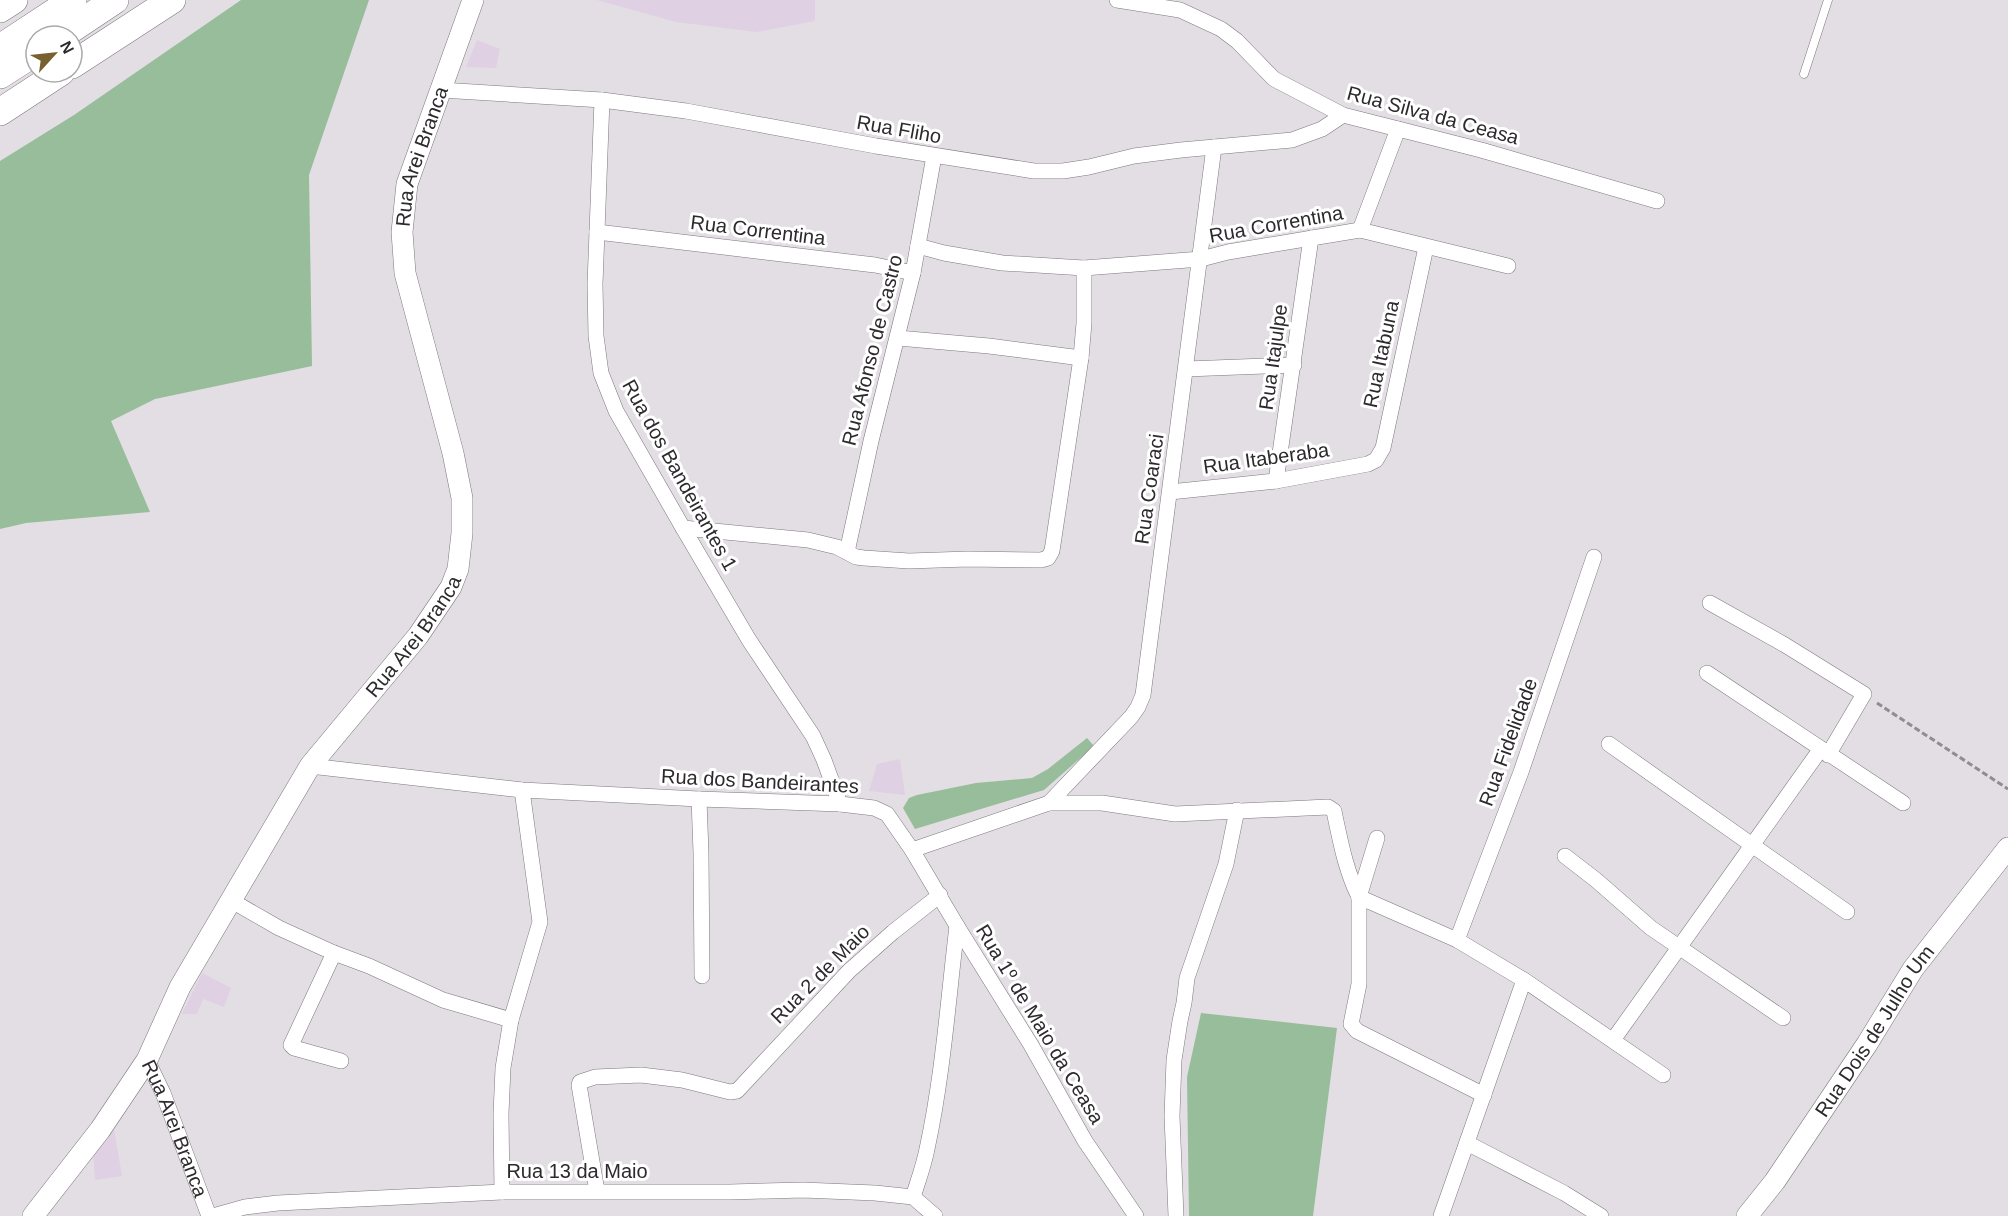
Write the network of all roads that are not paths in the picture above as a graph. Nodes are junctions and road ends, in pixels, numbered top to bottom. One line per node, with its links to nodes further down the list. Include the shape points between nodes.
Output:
1 (14, 0): 8 (highway)
2 (73, 0): 10 (highway)
3 (115, 0): 9 (highway)
4 (172, 0): 11 (highway)
5 (473, 0): 16 (main road, Rua Arei Branca)
6 (1117, 0): 19 (street, Rua Silva da Ceasa, via 1180,10 1202,19 1237,41 1274,79)
7 (1828, 0): 13 (lane)
8 (0, 9)
9 (79, 24)
10 (0, 48)
11 (84, 57)
12 (24, 60): 14 (highway)
13 (1804, 74)
14 (0, 75)
15 (43, 84): 18 (highway)
16 (441, 90): 17 (street, Rua Fliho); 47 (main road, Rua Arei Branca, via 407,184 402,232 405,273 462,498 458,569 451,587 418,636)
17 (602, 100): 22 (street, Rua Fliho, via 686,111); 25 (street, Rua dos Bandeirantes 1)
18 (0, 112)
19 (1343, 115): 20 (street, Rua Silva da Ceasa); 21 (street, Rua Fliho, via 1300,139)
20 (1398, 129): 23 (street, Rua Silva da Ceasa); 24 (street)
21 (1215, 147): 22 (street, Rua Fliho, via 1134,156 1063,171 1009,169); 29 (street, Rua Coaraci)
22 (934, 156): 27 (street, Rua Afonso de Castro)
23 (1657, 201)
24 (1360, 230): 26 (street, Rua Correntina); 28 (street, Rua Correntina)
25 (597, 232): 32 (street, Rua Correntina, via 875,265); 40 (street, Rua dos Bandeirantes 1, via 596,336 601,373 616,411)
26 (1311, 238): 29 (street, Rua Correntina); 35 (street, Rua Itajulpe)
27 (918, 246): 31 (street, Rua Correntina, via 1002,263); 32 (street, Rua Afonso de Castro)
28 (1426, 247): 30 (street, Rua Correntina); 37 (street, Rua Itabuna, via 1383,448 1376,460)
29 (1201, 259): 31 (street, Rua Correntina); 36 (street, Rua Coaraci)
30 (1508, 266)
31 (1084, 268): 34 (street)
32 (913, 273): 33 (street, Rua Afonso de Castro)
33 (898, 338): 34 (street); 41 (street, Rua Afonso de Castro)
34 (1081, 358): 41 (street, via 1048,558 909,561 856,557)
35 (1294, 365): 36 (street); 38 (street, Rua Itajulpe)
36 (1186, 369): 39 (street, Rua Coaraci)
37 (1368, 464): 38 (street, Rua Itaberaba)
38 (1276, 481): 39 (street, Rua Itaberaba)
39 (1170, 492): 50 (street, Rua Coaraci, via 1140,701 1131,717)
40 (683, 528): 41 (street, via 808,540); 52 (street, Rua dos Bandeirantes 1, via 749,640 813,736)
41 (847, 552)
42 (1594, 557): 64 (street, Rua Fidelidade, via 1521,772)
43 (1710, 603): 46 (street, via 1864,694)
44 (1707, 673): 46 (street)
45 (1609, 744): 55 (street)
46 (1825, 753): 51 (street); 55 (street)
47 (310, 766): 48 (street, Rua dos Bandeirantes); 61 (main road, Rua Arei Branca)
48 (522, 790): 49 (street, Rua dos Bandeirantes); 70 (street, via 540,922)
49 (699, 799): 52 (street, Rua dos Bandeirantes); 67 (street)
50 (1049, 803): 53 (street, via 1102,803 1175,814); 57 (street)
51 (1902, 803)
52 (840, 804): 57 (street, Rua dos Bandeirantes, via 874,808 887,814)
53 (1237, 810): 60 (street, via 1324,807 1334,811 1345,862); 84 (street, via 1226,864 1187,978 1174,1060)
54 (1377, 838): 60 (street)
55 (1754, 846): 62 (street); 65 (street)
56 (2008, 848): 87 (main road, Rua Dois de Julho Um, via 1913,969 1867,1044)
57 (912, 850): 59 (street, Rua 1º de Maio da Ceasa)
58 (1564, 856): 65 (street)
59 (940, 895): 63 (street, Rua 1º de Maio da Ceasa); 77 (street, Rua 2 de Maio, via 849,971 737,1091 641,1075 582,1080 579,1084)
60 (1359, 897): 64 (street); 75 (street, via 1359,984 1353,1027)
61 (232, 901): 66 (street); 72 (main road, Rua Arei Branca, via 180,987)
62 (1847, 912)
63 (957, 926): 79 (street, via 937,1094 927,1151); 83 (street, Rua 1º de Maio da Ceasa, via 1085,1141)
64 (1457, 940): 68 (street)
65 (1679, 948): 69 (street); 71 (street)
66 (334, 953): 70 (street, via 443,999); 73 (street, via 291,1045)
67 (702, 976)
68 (1524, 980): 71 (street); 75 (street)
69 (1783, 1018)
70 (511, 1020): 78 (street, via 503,1068)
71 (1613, 1040): 74 (street)
72 (147, 1060): 80 (main road, via 100,1130); 81 (street, Rua Arei Branca, via 164,1093)
73 (341, 1061)
74 (1663, 1074)
75 (1484, 1095): 76 (street)
76 (1467, 1143): 85 (street); 86 (street)
77 (597, 1191): 78 (street, Rua 13 da Maio); 79 (street, Rua 13 da Maio, via 803,1190)
78 (502, 1192): 81 (street, Rua 13 da Maio, via 278,1203)
79 (913, 1197): 82 (street)
80 (33, 1216)
81 (211, 1216)
82 (935, 1216)
83 (1136, 1216)
84 (1176, 1216)
85 (1441, 1216)
86 (1601, 1216)
87 (1747, 1216)

